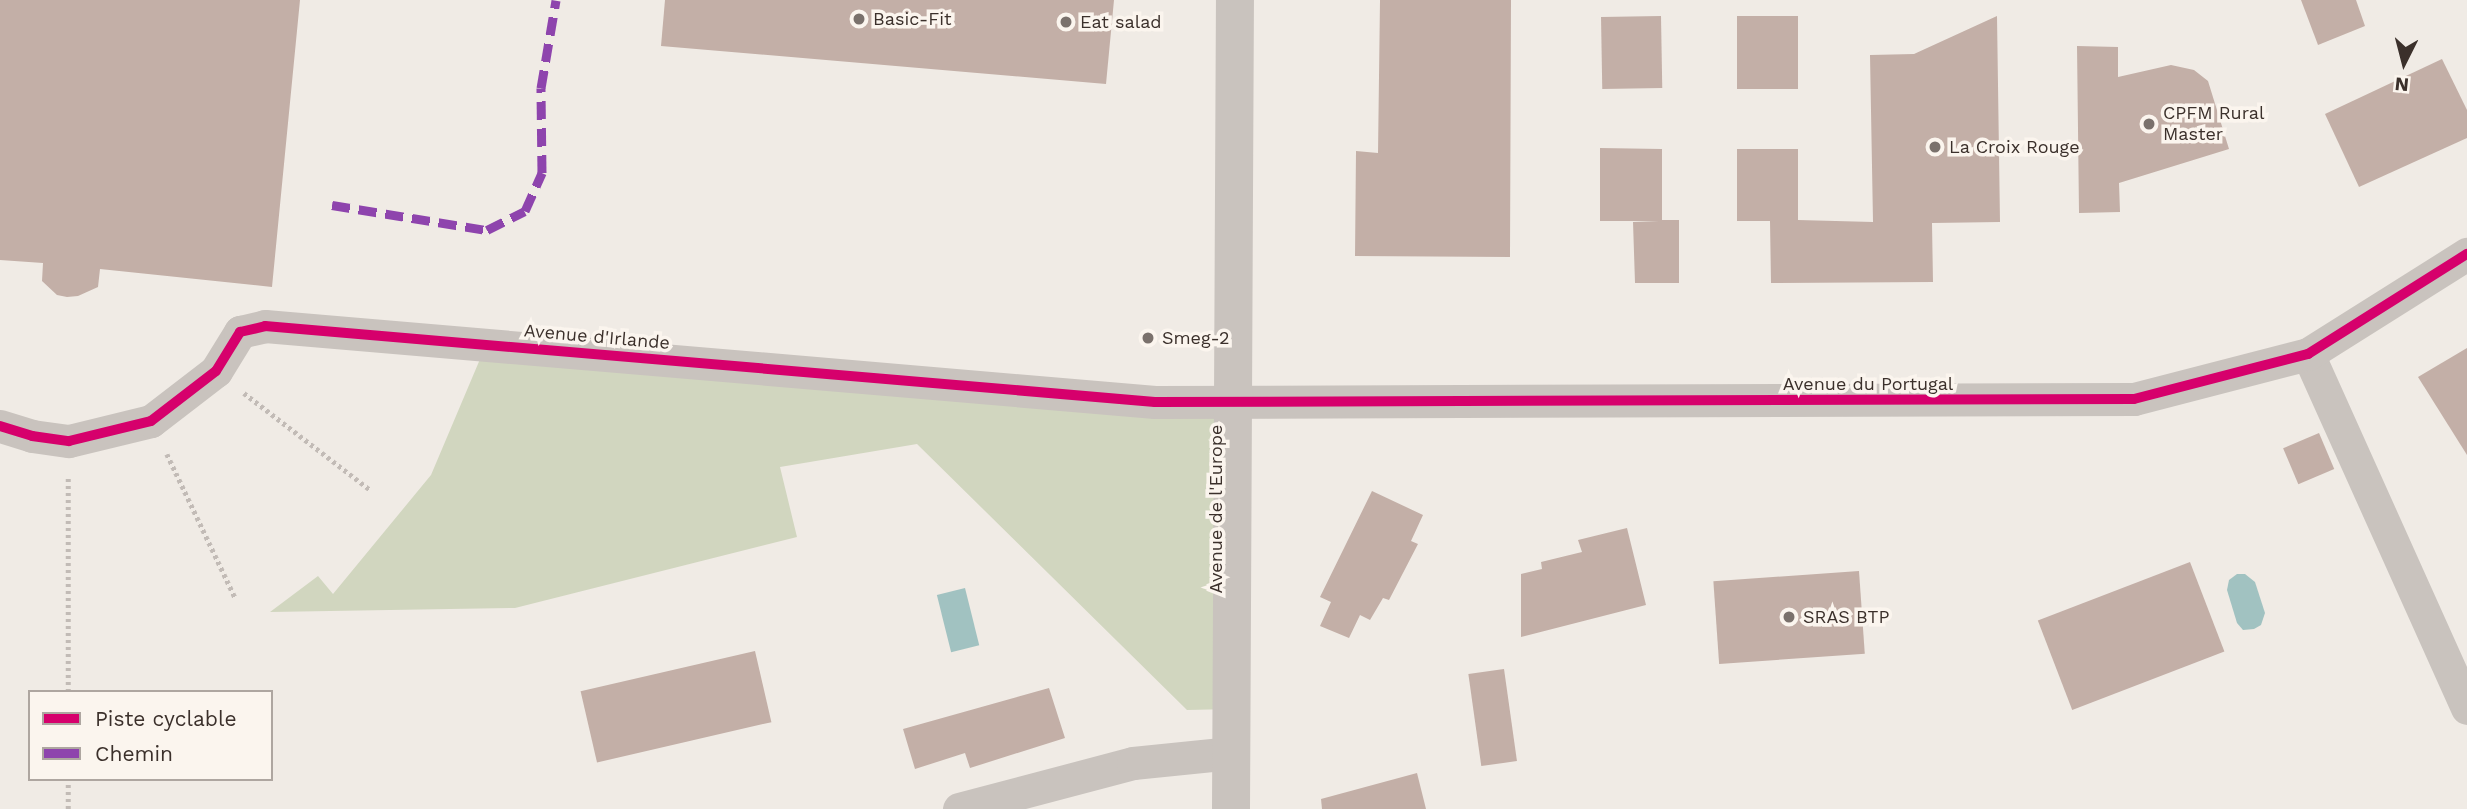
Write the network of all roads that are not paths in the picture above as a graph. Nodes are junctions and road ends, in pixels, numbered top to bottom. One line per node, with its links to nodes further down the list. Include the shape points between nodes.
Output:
1 (1235, 0): 4 (street, Avenue de l'Europe)
2 (2467, 254): 3 (street, Avenue du Portugal)
3 (2308, 354): 4 (street, Avenue du Portugal, via 2134,398); 6 (street)
4 (1234, 404): 5 (street, Avenue d'Irlande, via 1155,402 265,326 240,332 216,371 151,421 69,441); 7 (street, Avenue de l'Europe)
5 (0, 426)
6 (2467, 708)
7 (1231, 753): 8 (street, via 1133,763); 9 (street, Avenue de l'Europe)
8 (959, 809)
9 (1231, 809)

